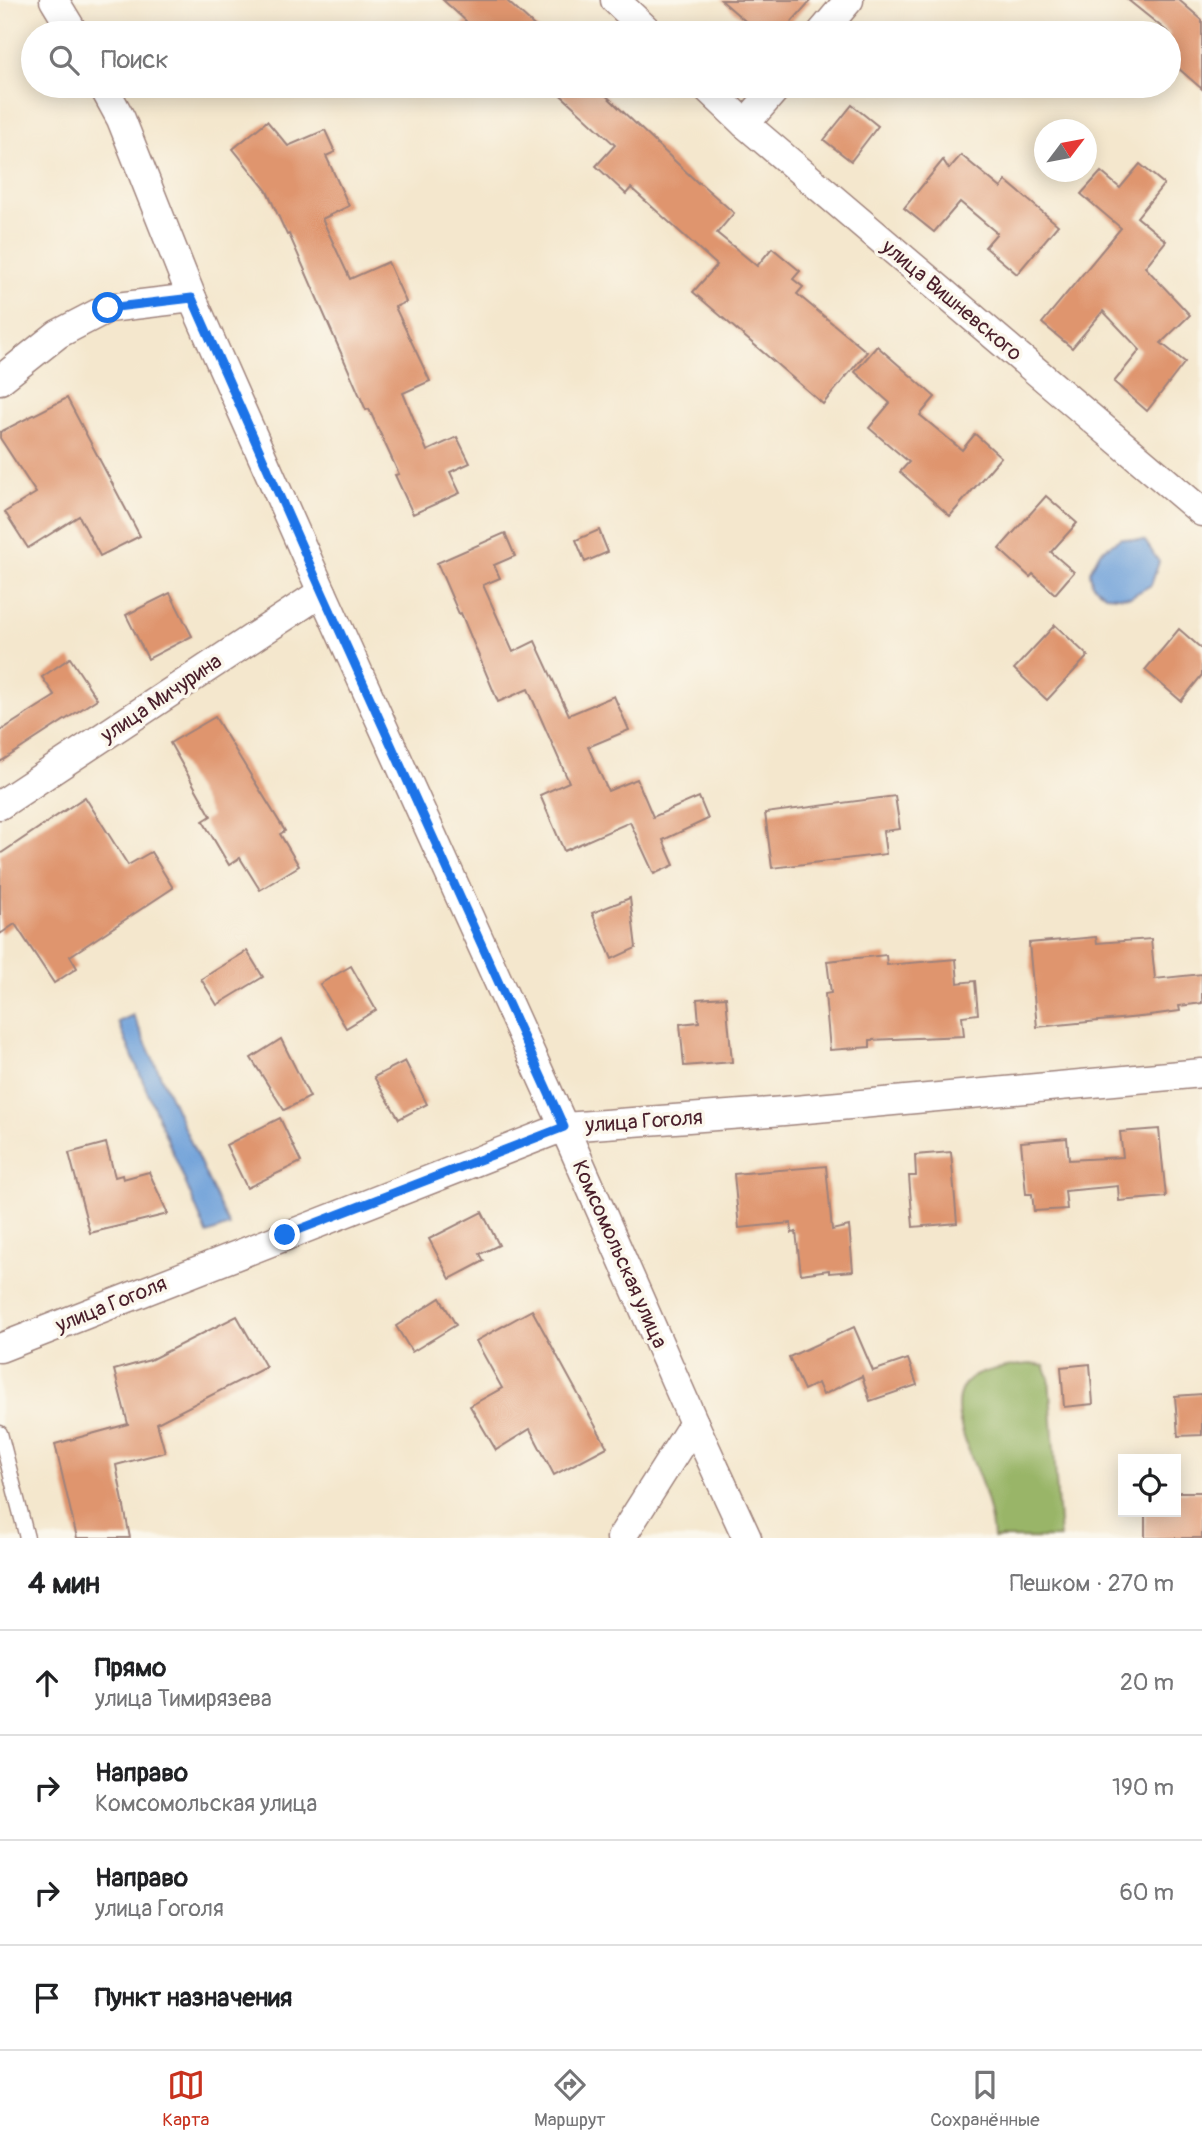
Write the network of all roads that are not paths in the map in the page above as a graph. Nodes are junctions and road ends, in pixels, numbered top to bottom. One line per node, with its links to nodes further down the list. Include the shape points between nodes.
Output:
1 (54, 0): 4 (street)
2 (615, 0): 5 (street)
3 (849, 0): 6 (street)
4 (67, 21)
5 (637, 21)
6 (831, 21)
7 (110, 98): 11 (street, Комсомольская улица)
8 (718, 98): 10 (street, улица Вишневского)
9 (768, 98): 10 (street)
10 (745, 124): 13 (street, улица Вишневского)
11 (192, 298): 12 (street, via 108,308 58,334); 14 (street, Комсомольская улица)
12 (0, 380)
13 (1202, 512)
14 (322, 592): 15 (street, улица Мичурина); 17 (street, Комсомольская улица)
15 (0, 805)
16 (1202, 1073): 17 (street, улица Гоголя)
17 (564, 1127): 18 (street, улица Гоголя); 19 (street, Комсомольская улица)
18 (0, 1348)
19 (694, 1423): 22 (street); 23 (street, Комсомольская улица)
20 (0, 1433): 21 (lane)
21 (27, 1538)
22 (621, 1538)
23 (747, 1538)

